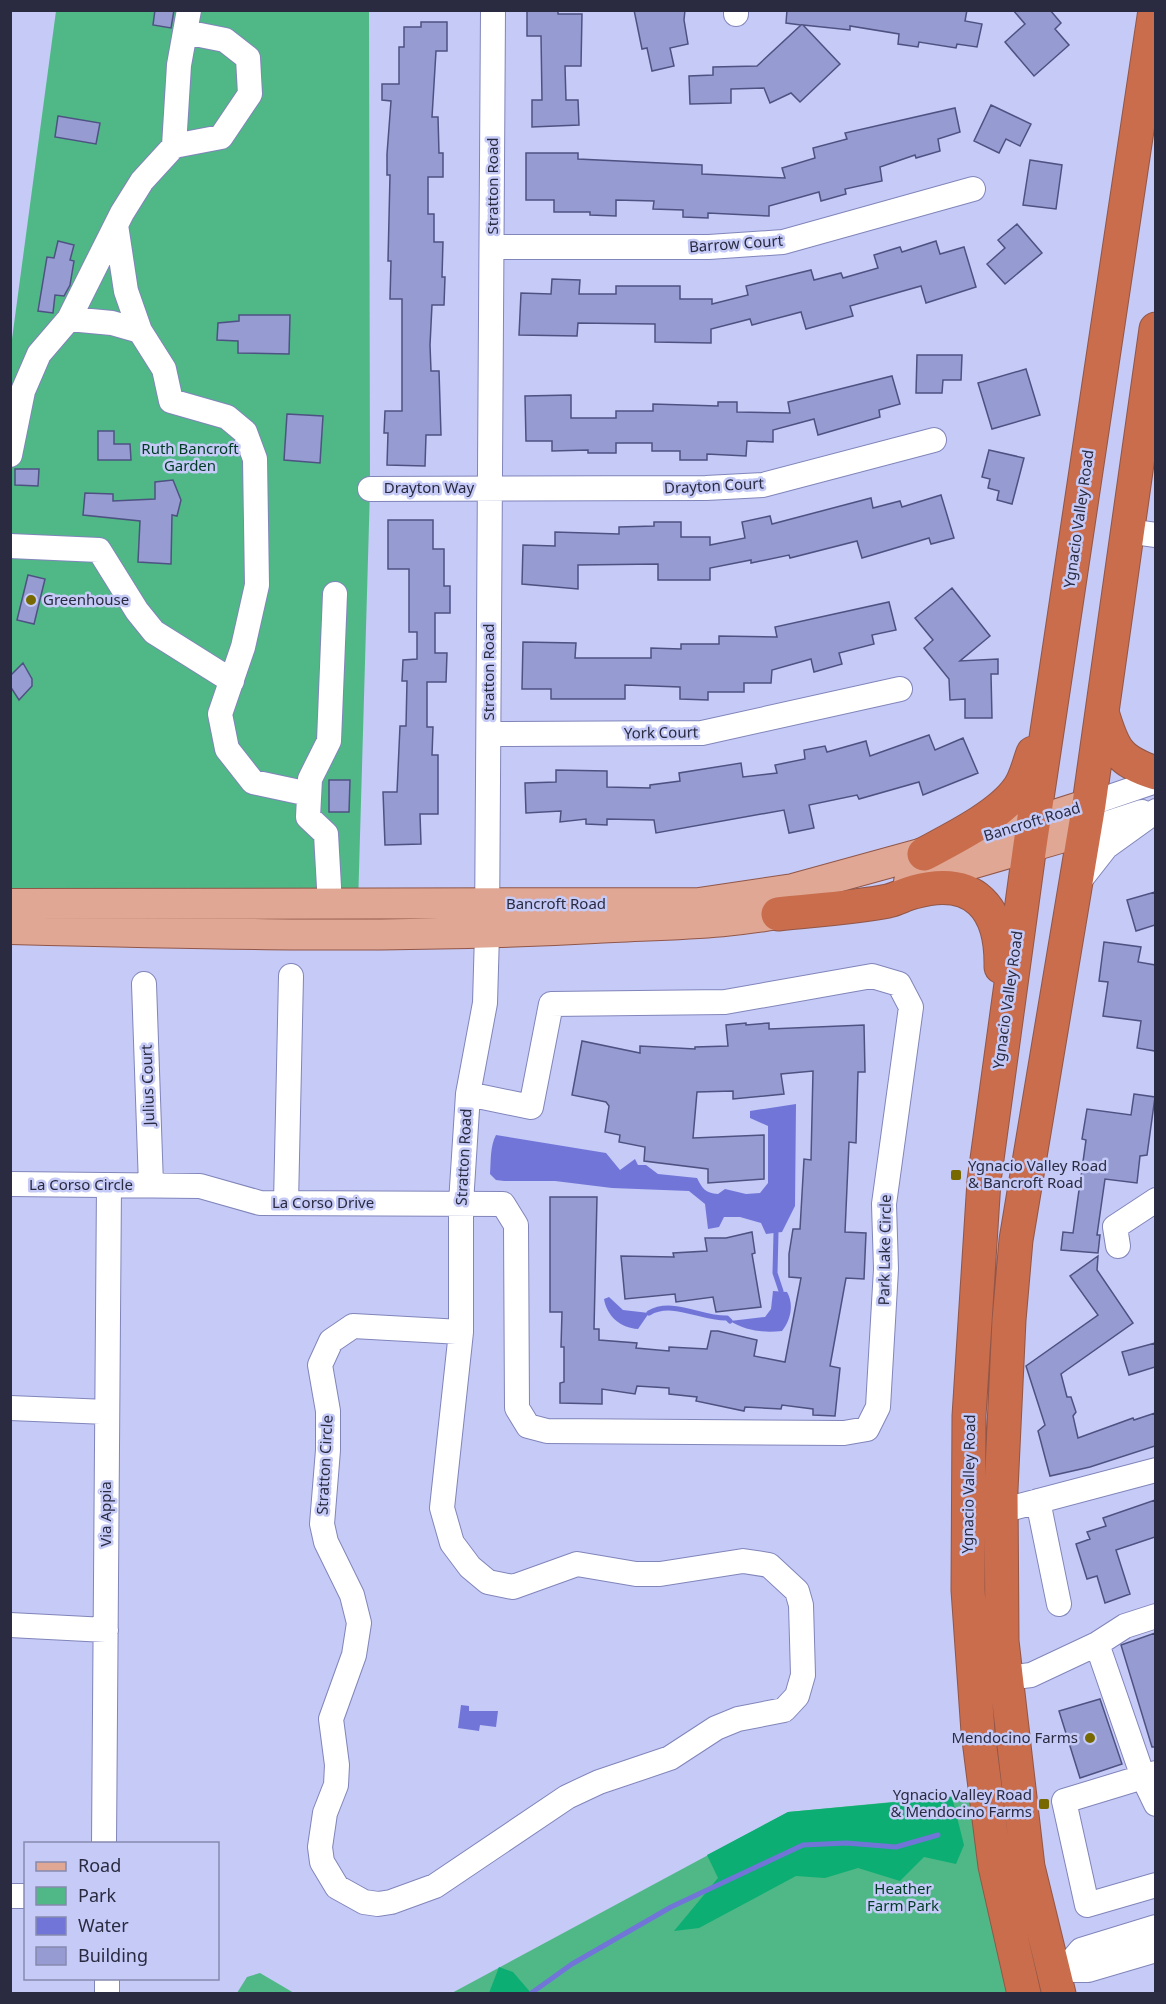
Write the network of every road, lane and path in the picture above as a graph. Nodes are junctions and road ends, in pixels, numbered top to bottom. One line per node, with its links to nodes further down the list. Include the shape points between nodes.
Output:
1 (493, 10): 7 (street, Stratton Road)
2 (1155, 10): 20 (highway, Ygnacio Valley Road)
3 (187, 21): 4 (street); 4 (street, via 225,40 248,58 250,94 221,137)
4 (174, 146): 6 (street, via 142,181)
5 (973, 189): 7 (street, Barrow Court, via 783,242 709,247)
6 (116, 225): 8 (street); 10 (street, via 126,291)
7 (493, 247): 16 (street, Stratton Road)
8 (69, 318): 10 (street); 14 (street, via 39,354 23,391)
9 (1155, 329): 11 (highway)
10 (140, 331): 21 (street, via 164,369 171,401 227,417 245,432 255,459 257,585)
11 (1153, 364): 12 (highway)
12 (1148, 435): 17 (highway)
13 (934, 440): 16 (street, Drayton Court, via 763,485)
14 (10, 456)
15 (370, 489): 16 (street, Drayton Way)
16 (489, 489): 24 (street, Stratton Road)
17 (1141, 533): 23 (highway)
18 (10, 546): 21 (street, via 99,550 154,632)
19 (335, 594): 27 (street, via 329,741 310,779)
20 (1059, 659): 30 (highway, Ygnacio Valley Road); 31 (highway, via 1040,709 1033,752 1019,788 983,822)
21 (232, 681): 27 (street, via 220,714 227,749 253,782)
22 (900, 689): 24 (street, York Court, via 702,733)
23 (1101, 709): 25 (highway, via 1110,740 1130,765); 29 (highway)
24 (489, 734): 35 (street, Stratton Road)
25 (1155, 774)
26 (1155, 781): 29 (street)
27 (309, 794): 34 (street, via 308,816 326,834)
28 (1155, 810): 29 (street); 32 (street, via 1106,847)
29 (1086, 818): 30 (main road, Bancroft Road); 32 (highway)
30 (1031, 834): 31 (main road, Bancroft Road); 36 (main road, Bancroft Road, via 928,877); 41 (highway, Ygnacio Valley Road)
31 (924, 854): 35 (main road, Bancroft Road, via 793,889 699,903)
32 (1074, 889): 55 (highway, via 1016,1240)
33 (10, 904): 34 (main road, Bancroft Road)
34 (330, 904): 35 (main road, Bancroft Road)
35 (488, 905): 38 (street, Stratton Road)
36 (778, 915): 38 (main road, Bancroft Road); 41 (highway, via 889,901 915,891 968,891 989,910 1001,941)
37 (10, 928): 38 (main road, Bancroft Road, via 258,936)
38 (487, 934): 42 (street, Stratton Road, via 485,1003)
39 (291, 976): 47 (street)
40 (144, 984): 45 (street, Julius Court)
41 (999, 1067): 65 (highway, Ygnacio Valley Road, via 984,1180 969,1416 968,1590 978,1732)
42 (468, 1094): 48 (street, Stratton Road); 48 (street, Park Lake Circle, via 531,1107 551,1004 725,1002 872,976 899,984 911,1007 884,1204 886,1269 878,1407 867,1429 844,1433 559,1431 528,1426 517,1408 516,1225 503,1204)
43 (10, 1184): 44 (street, La Corso Circle)
44 (109, 1185): 45 (street, La Corso Circle); 52 (street, Via Appia)
45 (151, 1185): 47 (street, La Corso Drive, via 201,1186 260,1203)
46 (1155, 1200): 49 (street, via 1114,1227)
47 (286, 1203): 48 (street, La Corso Drive)
48 (461, 1203): 50 (street, Stratton Road)
49 (1118, 1246)
50 (461, 1332): 50 (street, Stratton Circle, via 353,1326 331,1341 320,1365 328,1411 322,1524 326,1542 352,1595 359,1623 354,1655 331,1719 338,1766 320,1847 332,1882 364,1902 391,1902 435,1886 567,1797 670,1758 716,1728 738,1719 784,1710 797,1696 803,1675 801,1605 796,1592 770,1566 743,1561 636,1575 577,1564 513,1587 488,1582 470,1567 452,1543 441,1508)
51 (10, 1408): 52 (street)
52 (106, 1412): 59 (street, Via Appia)
53 (1155, 1470): 54 (street)
54 (1038, 1501): 55 (street); 56 (street)
55 (1001, 1511): 61 (highway, via 1002,1641)
56 (1059, 1604)
57 (1155, 1616): 60 (street, via 1125,1626)
58 (10, 1625): 59 (street)
59 (106, 1630): 64 (street, Via Appia)
60 (1098, 1644): 61 (street, via 1030,1675); 62 (street)
61 (1007, 1678): 69 (highway, via 1028,1867)
62 (1149, 1775): 63 (street); 66 (street, via 1064,1802 1087,1905)
63 (1155, 1804)
64 (104, 1842)
65 (998, 1875): 69 (highway, via 1013,1894 1030,1971); 70 (highway, Ygnacio Valley Road)
66 (1155, 1885)
67 (1155, 1927): 69 (street, via 1081,1950)
68 (1155, 1950): 69 (street)
69 (1059, 1979)
70 (1024, 1994)

